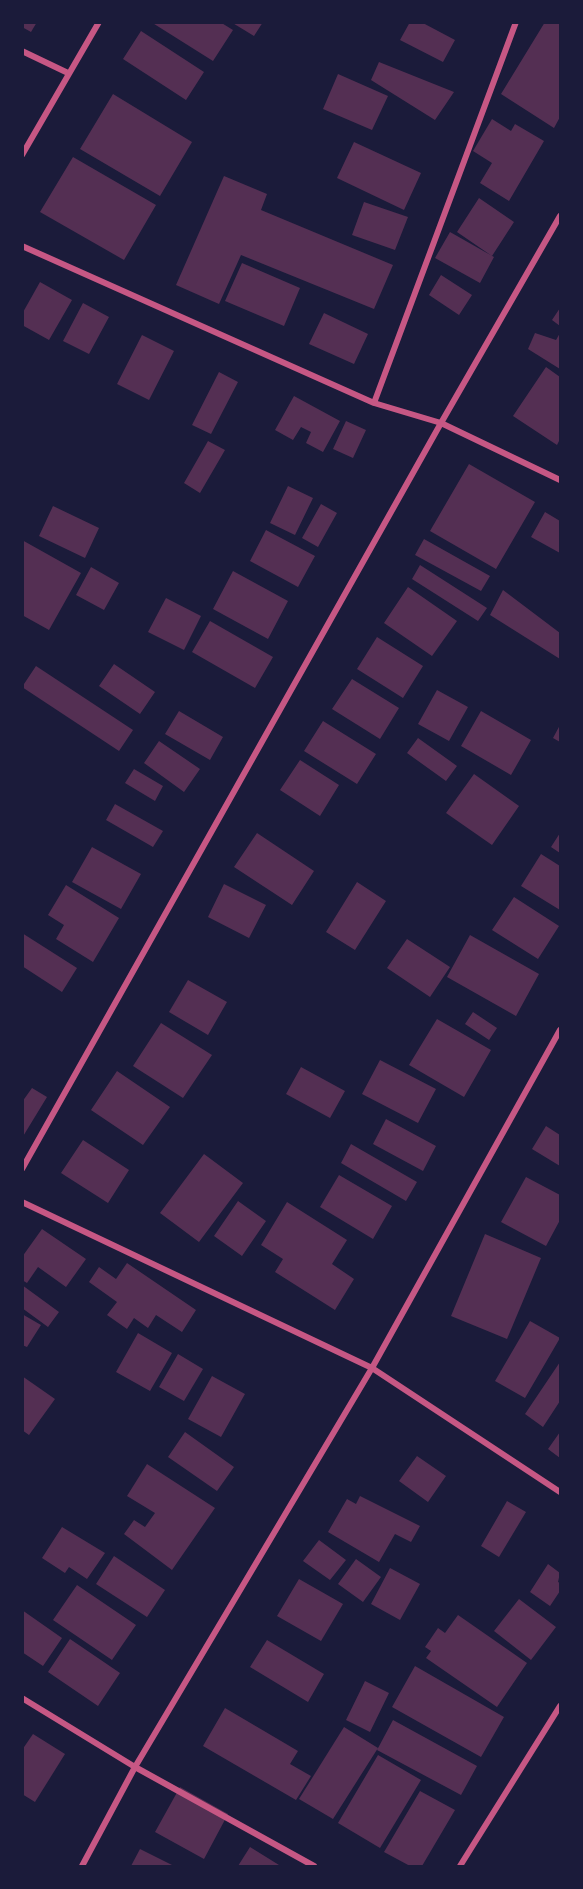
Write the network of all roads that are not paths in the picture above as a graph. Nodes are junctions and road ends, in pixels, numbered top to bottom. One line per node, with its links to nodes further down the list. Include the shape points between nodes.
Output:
1 (99, 22): 4 (street)
2 (516, 22): 8 (street)
3 (22, 51): 4 (street)
4 (68, 74): 5 (street)
5 (22, 155)
6 (561, 216): 9 (street)
7 (22, 246): 8 (street)
8 (374, 403): 9 (street)
9 (441, 423): 10 (street); 12 (street)
10 (561, 480)
11 (561, 1030): 14 (street)
12 (22, 1169)
13 (22, 1202): 14 (street)
14 (372, 1368): 15 (street); 18 (street)
15 (561, 1492)
16 (22, 1698): 18 (street)
17 (561, 1706): 21 (street)
18 (135, 1767): 19 (street); 20 (street)
19 (82, 1866)
20 (314, 1866)
21 (460, 1866)

